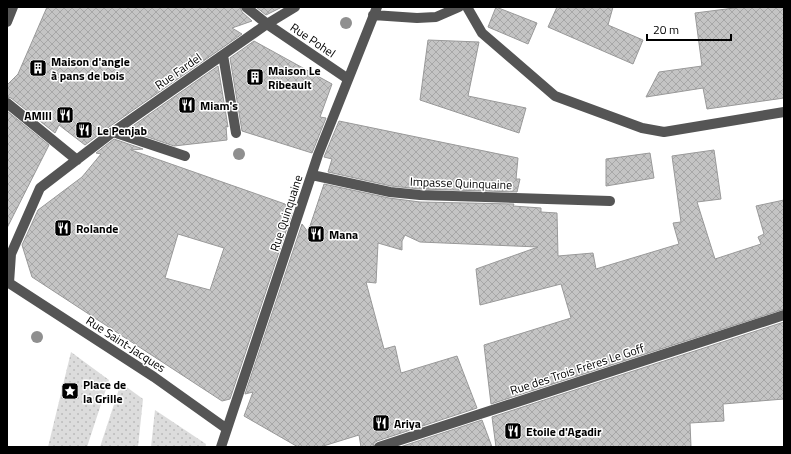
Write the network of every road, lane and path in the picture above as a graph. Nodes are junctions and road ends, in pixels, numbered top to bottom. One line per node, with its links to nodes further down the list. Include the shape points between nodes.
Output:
1 (13, 7): 7 (street)
2 (246, 7): 8 (street, Rue Pohel)
3 (295, 7): 8 (street, Rue Fardel)
4 (460, 7): 6 (street, via 436,17 417,18)
5 (467, 7): 12 (street, via 482,33 555,96 642,128 664,132)
6 (375, 11): 10 (street, Rue Quinquaine)
7 (7, 22)
8 (267, 24): 9 (street, Rue Fardel); 10 (street, Rue Pohel)
9 (223, 55): 13 (street, Rue Fardel); 14 (street)
10 (348, 78): 17 (street, Rue Quinquaine)
11 (7, 103): 16 (street)
12 (784, 112)
13 (113, 132): 15 (street); 16 (street, Rue Fardel)
14 (236, 133)
15 (185, 156)
16 (77, 160): 19 (street, Rue Fardel, via 40,188 10,254)
17 (312, 175): 18 (street, Impasse Quinquaine, via 390,192 420,195); 21 (street, Rue Quinquaine)
18 (610, 201)
19 (8, 283): 21 (street, Rue Saint-Jacques, via 154,378)
20 (784, 315): 23 (street, Rue des Trois Frères Le Goff)
21 (227, 430): 22 (street, Rue Quinquaine)
22 (221, 447)
23 (379, 447)

